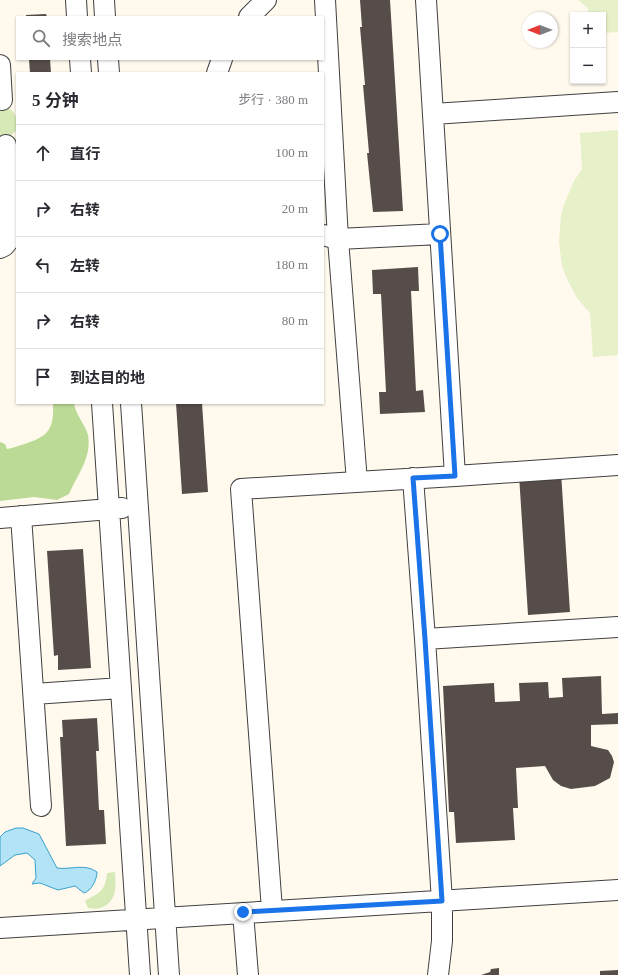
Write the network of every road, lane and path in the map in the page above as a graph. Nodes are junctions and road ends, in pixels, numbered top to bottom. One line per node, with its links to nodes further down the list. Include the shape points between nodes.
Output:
1 (76, 0): 6 (lane)
2 (104, 0): 7 (lane)
3 (266, 0): 8 (lane)
4 (325, 0): 21 (lane)
5 (426, 0): 18 (lane)
6 (77, 16)
7 (105, 16)
8 (249, 16)
9 (80, 60): 13 (lane)
10 (108, 60): 14 (lane)
11 (222, 60): 15 (lane)
12 (0, 65): 16 (lane)
13 (80, 72)
14 (109, 72)
15 (218, 72)
16 (6, 102)
17 (618, 102): 18 (lane)
18 (433, 114): 20 (lane)
19 (8, 143): 22 (lane, via 9,240)
20 (440, 234): 21 (lane); 26 (lane)
21 (331, 237): 28 (lane)
22 (0, 248)
23 (102, 404): 30 (lane)
24 (131, 404): 29 (lane)
25 (618, 465): 26 (lane)
26 (455, 476): 27 (lane)
27 (413, 478): 28 (lane); 34 (lane)
28 (357, 482): 40 (lane, via 241,489)
29 (138, 507): 30 (lane); 42 (lane)
30 (108, 509): 31 (lane); 35 (lane)
31 (21, 516): 32 (lane); 36 (lane)
32 (0, 518)
33 (618, 627): 34 (lane)
34 (425, 639): 39 (lane)
35 (121, 688): 36 (lane); 43 (lane)
36 (34, 694): 37 (lane)
37 (41, 806)
38 (618, 890): 39 (lane)
39 (442, 901): 40 (lane); 48 (lane, via 442,941)
40 (272, 910): 41 (lane)
41 (243, 912): 42 (lane); 47 (lane)
42 (166, 918): 43 (lane); 46 (lane)
43 (136, 921): 44 (lane); 45 (lane)
44 (0, 928)
45 (140, 975)
46 (169, 975)
47 (248, 975)
48 (438, 975)

